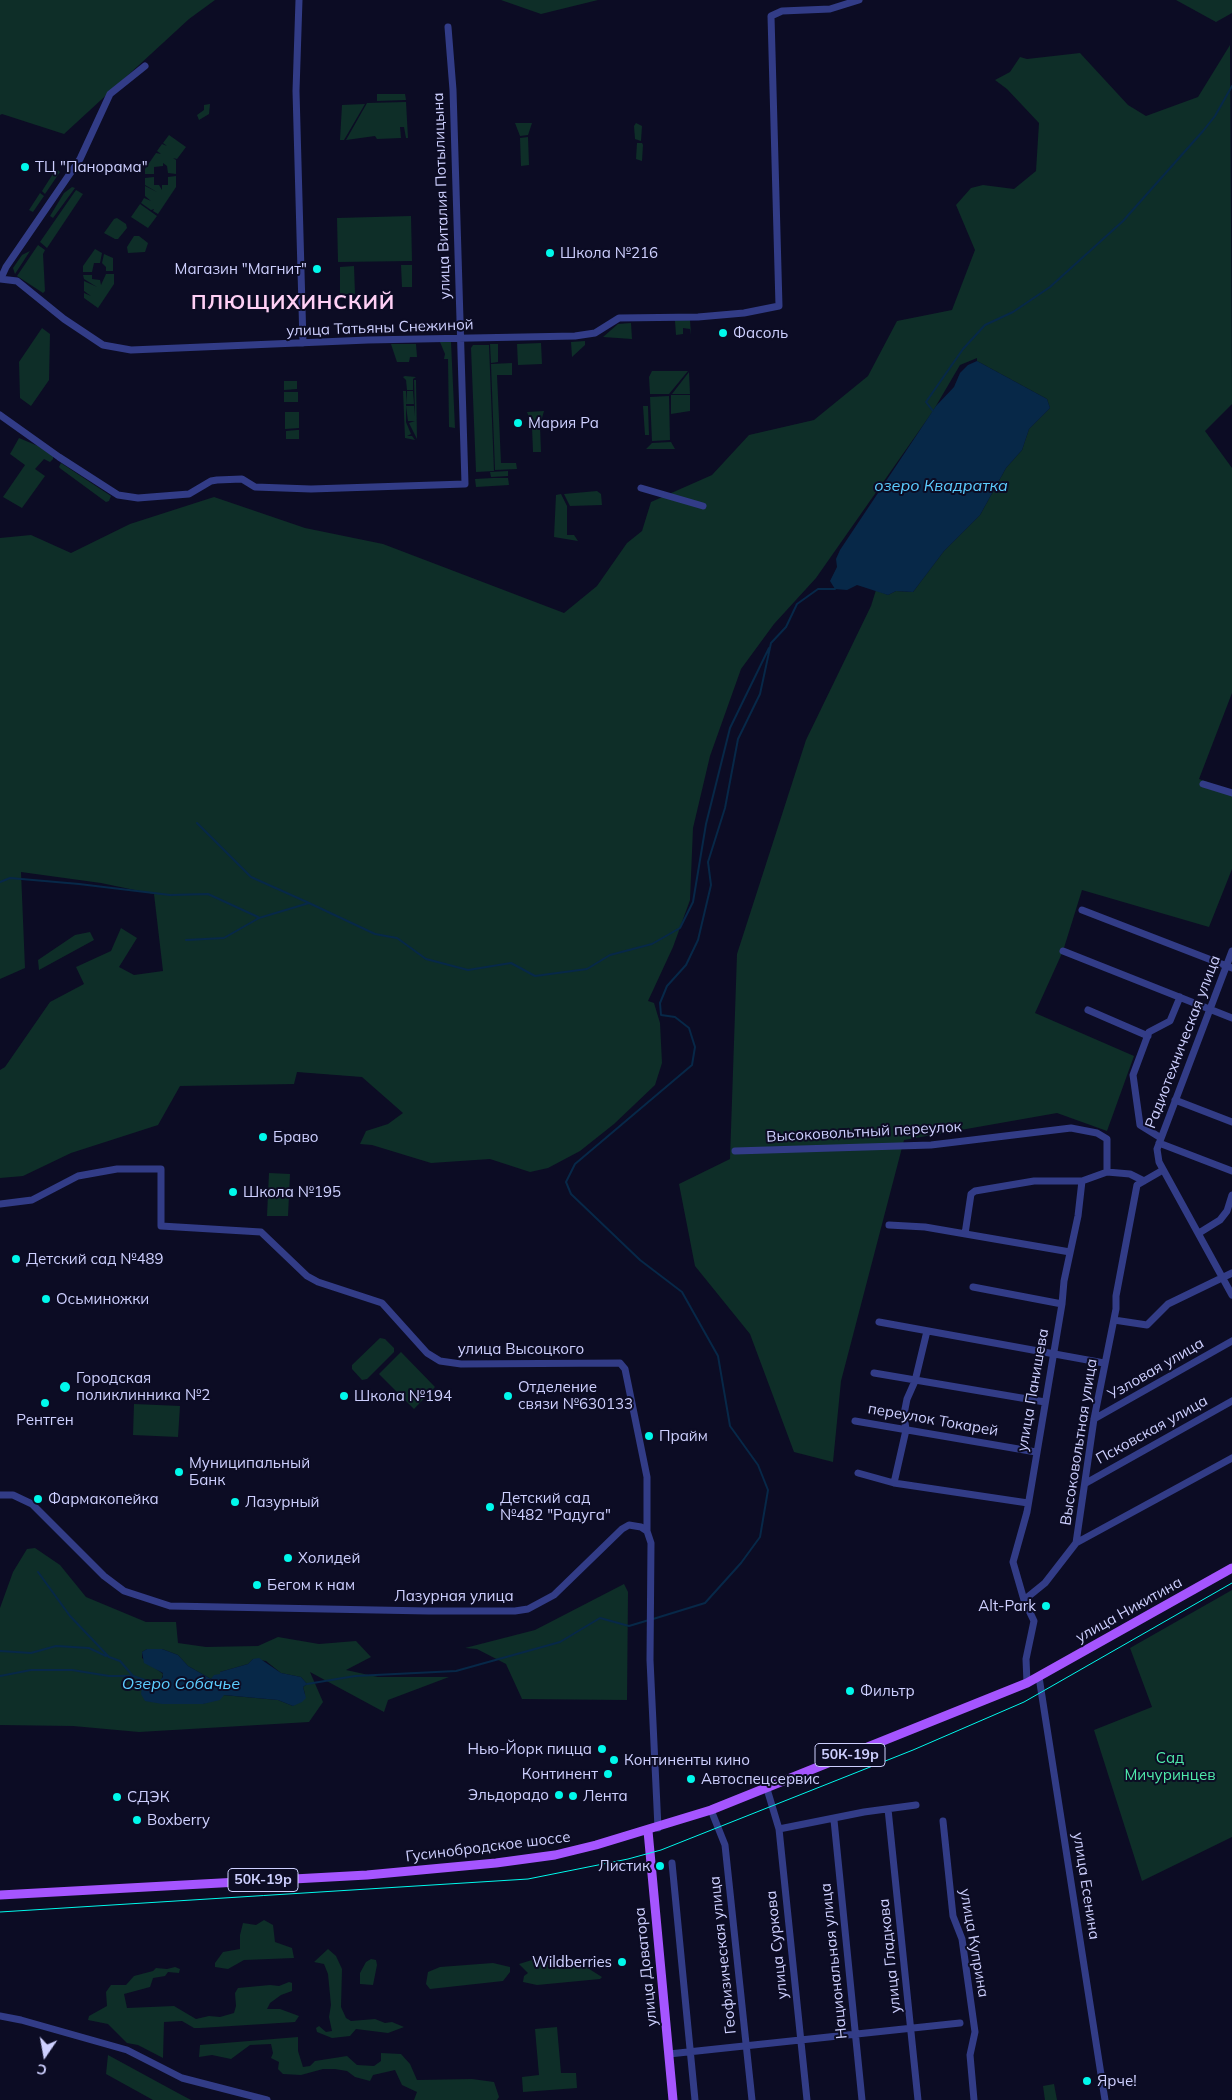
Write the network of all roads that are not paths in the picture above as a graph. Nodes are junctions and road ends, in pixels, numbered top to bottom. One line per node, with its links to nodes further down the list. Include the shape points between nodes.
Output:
1 (298, 0): 7 (street, via 296,92)
2 (859, 0): 6 (street, улица Татьяны Снежиной, via 830,9 782,11 770,16 779,306 698,317 619,318 590,334)
3 (448, 27): 6 (street, улица Виталия Потылицына, via 453,90)
4 (145, 66): 5 (street, via 110,94 80,159)
5 (1, 278): 7 (street, улица Татьяны Снежиной, via 17,281 64,319 112,348)
6 (460, 338): 7 (street, улица Татьяны Снежиной); 8 (street, улица Виталия Потылицына, via 466,484 255,487 242,479 210,481 189,494 138,498 118,496)
7 (304, 343)
8 (0, 415)
9 (641, 488): 10 (street)
10 (703, 506)
11 (1203, 784): 12 (street)
12 (1232, 792)
13 (1082, 910): 16 (street)
14 (1063, 951): 17 (street)
15 (1232, 951): 16 (street, Радиотехническая улица)
16 (1229, 967): 18 (street, Радиотехническая улица)
17 (1180, 997): 18 (street); 21 (street, via 1170,1021 1149,1032)
18 (1210, 1009): 20 (street); 22 (street, Радиотехническая улица)
19 (1088, 1010): 21 (street)
20 (1232, 1018)
21 (1148, 1036): 24 (street, via 1133,1075 1138,1120)
22 (1175, 1100): 23 (street); 24 (street, Радиотехническая улица)
23 (1232, 1122)
24 (1160, 1140): 26 (street, via 1157,1149); 27 (street)
25 (735, 1151): 28 (street, Высоковольтный переулок, via 931,1146 1071,1128 1097,1133 1107,1139)
26 (1163, 1170): 30 (street); 34 (street)
27 (1232, 1170)
28 (1107, 1172): 29 (street); 30 (street, via 1130,1174)
29 (1082, 1181): 35 (street, via 1034,1181 975,1191 971,1194); 36 (street, улица Панишева)
30 (1141, 1183): 42 (street, Высоковольтная улица, via 1116,1296)
31 (1232, 1195): 34 (street, via 1220,1220)
32 (0, 1204): 62 (street, улица Высоцкого, via 32,1200 78,1176 117,1169 161,1169 161,1226 261,1232 307,1276 382,1303 427,1353 440,1361 461,1364 620,1363 625,1369 647,1477)
33 (889, 1225): 35 (street)
34 (1199, 1233): 38 (street)
35 (965, 1234): 36 (street)
36 (1070, 1252): 41 (street, улица Панишева)
37 (1232, 1273): 38 (street)
38 (1222, 1278): 40 (street); 42 (street, via 1168,1304 1147,1325)
39 (973, 1287): 41 (street)
40 (1232, 1296)
41 (1062, 1304): 46 (street, улица Панишева)
42 (1114, 1320): 47 (street, Высоковольтная улица)
43 (878, 1322): 44 (street)
44 (927, 1332): 46 (street); 49 (street)
45 (1232, 1341): 52 (street, Узловая улица)
46 (1054, 1354): 47 (street); 51 (street, улица Панишева)
47 (1104, 1363): 52 (street, Высоковольтная улица)
48 (874, 1373): 49 (street)
49 (915, 1381): 51 (street); 54 (street, via 904,1414)
50 (1232, 1401): 59 (street, Псковская улица)
51 (1045, 1402): 55 (street, улица Панишева)
52 (1094, 1419): 59 (street, Высоковольтная улица)
53 (855, 1421): 54 (street, переулок Токарей)
54 (906, 1430): 55 (street, переулок Токарей); 58 (street)
55 (1036, 1452): 61 (street, улица Панишева)
56 (1232, 1458): 63 (street)
57 (858, 1473): 58 (street)
58 (894, 1484): 61 (street)
59 (1086, 1484): 63 (street, Высоковольтная улица)
60 (0, 1494): 62 (street, Лазурная улица, via 12,1495 32,1504 104,1576 124,1591 170,1606 420,1611 528,1609 554,1595 622,1529 629,1525)
61 (1028, 1503): 65 (street, улица Панишева, via 1013,1562)
62 (647, 1532): 74 (street, via 651,1543 650,1660)
63 (1076, 1543): 65 (street, Высоковольтная улица, via 1045,1583)
64 (1232, 1568): 66 (main road, улица Никитина)
65 (1024, 1600): 67 (street, via 1034,1621 1026,1659)
66 (1039, 1677): 67 (main road, Гусинобродское шоссе / 50К-19р); 95 (street, улица Есенина)
67 (1027, 1683): 68 (main road, Гусинобродское шоссе / 50К-19р)
68 (767, 1789): 71 (main road, Гусинобродское шоссе / 50К-19р); 75 (street, улица Суркова)
69 (916, 1804): 70 (street)
70 (888, 1809): 72 (street); 81 (street, улица Гладкова)
71 (711, 1810): 74 (main road, Гусинобродское шоссе / 50К-19р); 84 (street, Геофизическая улица, via 725,1844)
72 (834, 1820): 75 (street); 82 (street, Национальная улица)
73 (943, 1821): 94 (street, улица Куприна, via 953,1916 962,1939 974,2032 970,2055)
74 (658, 1828): 76 (main road, Гусинобродское шоссе / 50К-19р)
75 (779, 1829): 83 (street, улица Суркова)
76 (648, 1831): 78 (main road, Гусинобродское шоссе / 50К-19р, via 555,1855 496,1863 368,1874); 86 (main road, улица Доватора)
77 (672, 1863): 85 (street)
78 (0, 1895)
79 (0, 2016): 87 (street, via 127,2050 182,2078)
80 (960, 2023): 81 (street)
81 (911, 2028): 82 (street); 93 (street, улица Гладкова)
82 (855, 2033): 83 (street); 92 (street, Национальная улица)
83 (800, 2038): 84 (street); 91 (street, улица Суркова)
84 (746, 2044): 85 (street); 90 (street, Геофизическая улица)
85 (690, 2052): 86 (street); 89 (street)
86 (669, 2054): 88 (main road, улица Доватора)
87 (268, 2100)
88 (673, 2100)
89 (695, 2100)
90 (752, 2100)
91 (807, 2100)
92 (862, 2100)
93 (918, 2100)
94 (974, 2100)
95 (1105, 2100)

